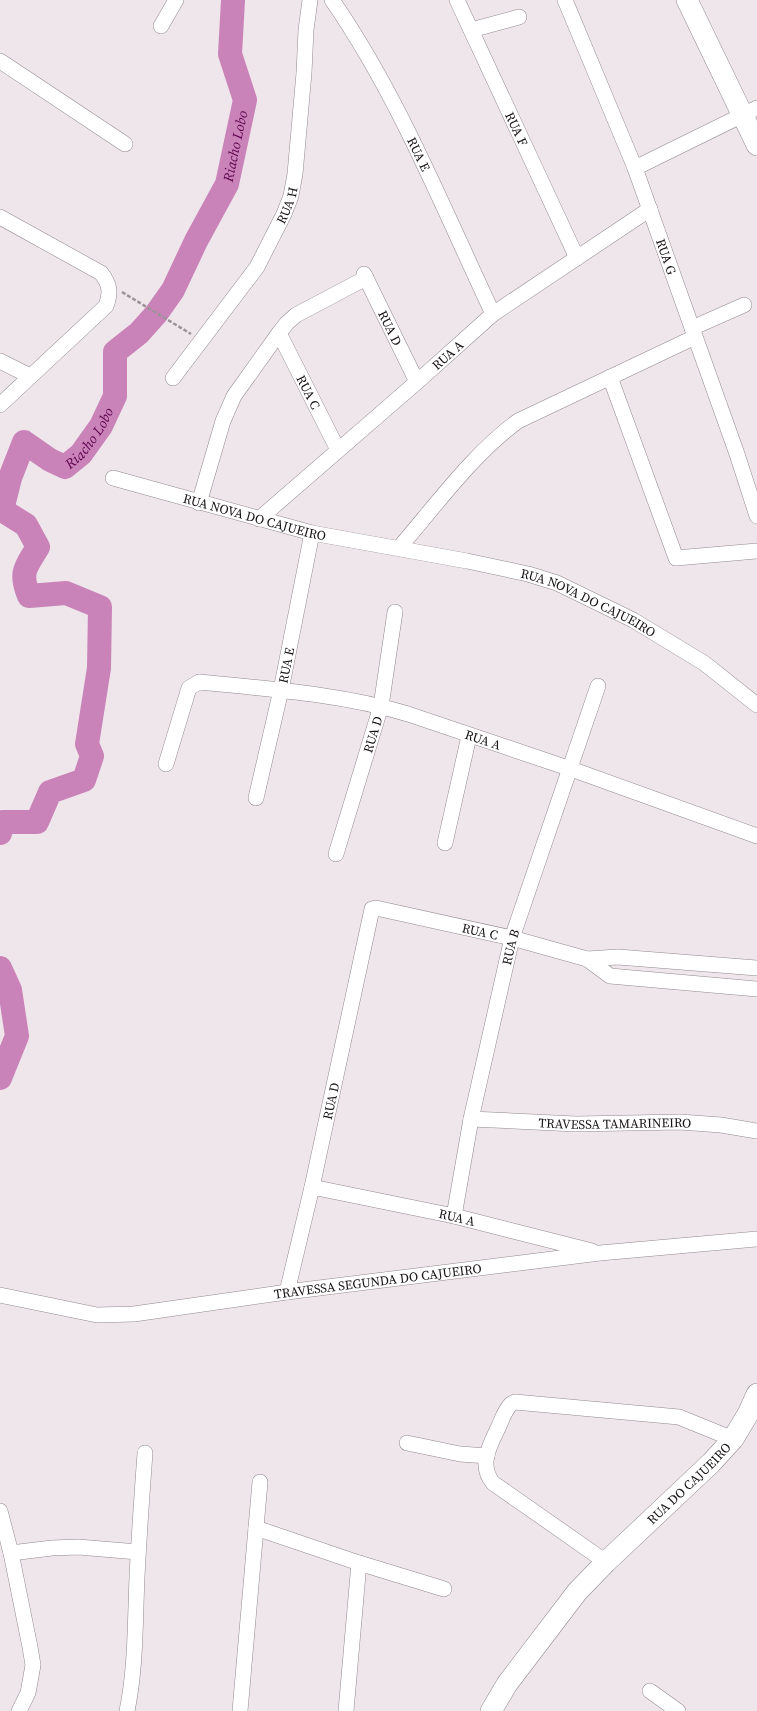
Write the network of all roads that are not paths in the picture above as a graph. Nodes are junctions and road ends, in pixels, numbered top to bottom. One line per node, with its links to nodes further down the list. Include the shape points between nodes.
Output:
1 (176, 0): 8 (street)
2 (310, 0): 25 (street, RUA H, via 291,196 257,267)
3 (332, 0): 19 (street, RUA E, via 367,55 401,117)
4 (457, 0): 9 (street, RUA F)
5 (565, 0): 14 (street, RUA G)
6 (687, 0): 11 (street)
7 (519, 17): 9 (street)
8 (161, 26)
9 (471, 30): 17 (street, RUA F)
10 (0, 61): 12 (street)
11 (750, 111): 13 (street); 14 (street)
12 (125, 144)
13 (757, 145)
14 (635, 168): 15 (street, RUA G)
15 (650, 209): 17 (street, RUA A); 20 (street, RUA G)
16 (0, 217): 23 (street, via 101,273 110,288 106,306)
17 (577, 258): 19 (street, RUA A)
18 (744, 306): 20 (street)
19 (493, 314): 26 (street, RUA A)
20 (693, 332): 24 (street); 31 (street, RUA G)
21 (279, 333): 26 (street, RUA D, via 296,315 365,276); 28 (street, RUA C); 30 (street, via 232,401 223,421)
22 (0, 360): 23 (street)
23 (30, 376): 27 (street)
24 (610, 376): 34 (street, via 518,421 498,436); 35 (street, via 676,558)
25 (173, 378)
26 (417, 382): 28 (street, RUA A)
27 (0, 405)
28 (338, 450): 32 (street, RUA A)
29 (113, 478): 30 (street, RUA NOVA DO CAJUEIRO)
30 (199, 503): 32 (street, RUA NOVA DO CAJUEIRO)
31 (757, 516)
32 (259, 519): 33 (street, RUA NOVA DO CAJUEIRO)
33 (312, 533): 34 (street, RUA NOVA DO CAJUEIRO); 38 (street, RUA E)
34 (399, 548): 39 (street, RUA NOVA DO CAJUEIRO, via 528,574 566,587 633,620 704,663)
35 (757, 551)
36 (395, 612): 40 (street, RUA D)
37 (598, 686): 43 (street, RUA B)
38 (281, 690): 40 (street, RUA A); 42 (street, RUA A, via 199,682 188,688); 44 (street, RUA E)
39 (757, 705)
40 (381, 706): 41 (street, RUA A); 47 (street, RUA D)
41 (469, 736): 43 (street, RUA A); 46 (street)
42 (166, 764)
43 (570, 769): 45 (street, RUA A); 49 (street, RUA B)
44 (256, 798)
45 (757, 836)
46 (445, 843)
47 (336, 854)
48 (372, 909): 49 (street, RUA C); 57 (street, RUA D)
49 (512, 938): 50 (street, RUA C); 55 (street, RUA B)
50 (587, 960): 51 (street, RUA C, via 612,956); 53 (street, RUA C, via 610,976)
51 (667, 960): 52 (street, RUA C); 53 (street)
52 (757, 968)
53 (664, 981): 54 (street, RUA C)
54 (757, 989)
55 (471, 1119): 56 (street, TRAVESSA TAMARINEIRO, via 576,1124 680,1122); 58 (street, RUA B)
56 (757, 1131)
57 (312, 1187): 58 (street, RUA A); 61 (street, RUA D)
58 (454, 1216): 60 (street, RUA A)
59 (757, 1239): 60 (street, TRAVESSA SEGUNDA DO CAJUEIRO)
60 (600, 1253): 61 (street, TRAVESSA SEGUNDA DO CAJUEIRO)
61 (287, 1292): 62 (street, TRAVESSA SEGUNDA DO CAJUEIRO, via 106,1316)
62 (0, 1295)
63 (757, 1394): 64 (street, RUA DO CAJUEIRO)
64 (733, 1439): 67 (street, via 679,1418 516,1402 508,1407); 73 (street, RUA DO CAJUEIRO, via 712,1463)
65 (407, 1442): 67 (street, via 460,1454)
66 (145, 1453): 71 (street)
67 (487, 1456): 73 (street, via 486,1471 493,1483)
68 (260, 1482): 70 (street)
69 (0, 1511): 72 (street)
70 (256, 1528): 74 (street); 79 (street)
71 (138, 1552): 72 (street, via 78,1547); 78 (street, via 134,1657)
72 (11, 1553): 77 (street, via 33,1665 28,1693)
73 (606, 1562): 81 (street, RUA DO CAJUEIRO, via 577,1592 507,1684)
74 (359, 1563): 75 (street); 80 (street)
75 (444, 1589)
76 (650, 1691): 82 (street)
77 (19, 1711)
78 (127, 1711)
79 (240, 1711)
80 (346, 1711)
81 (491, 1711)
82 (678, 1711)

